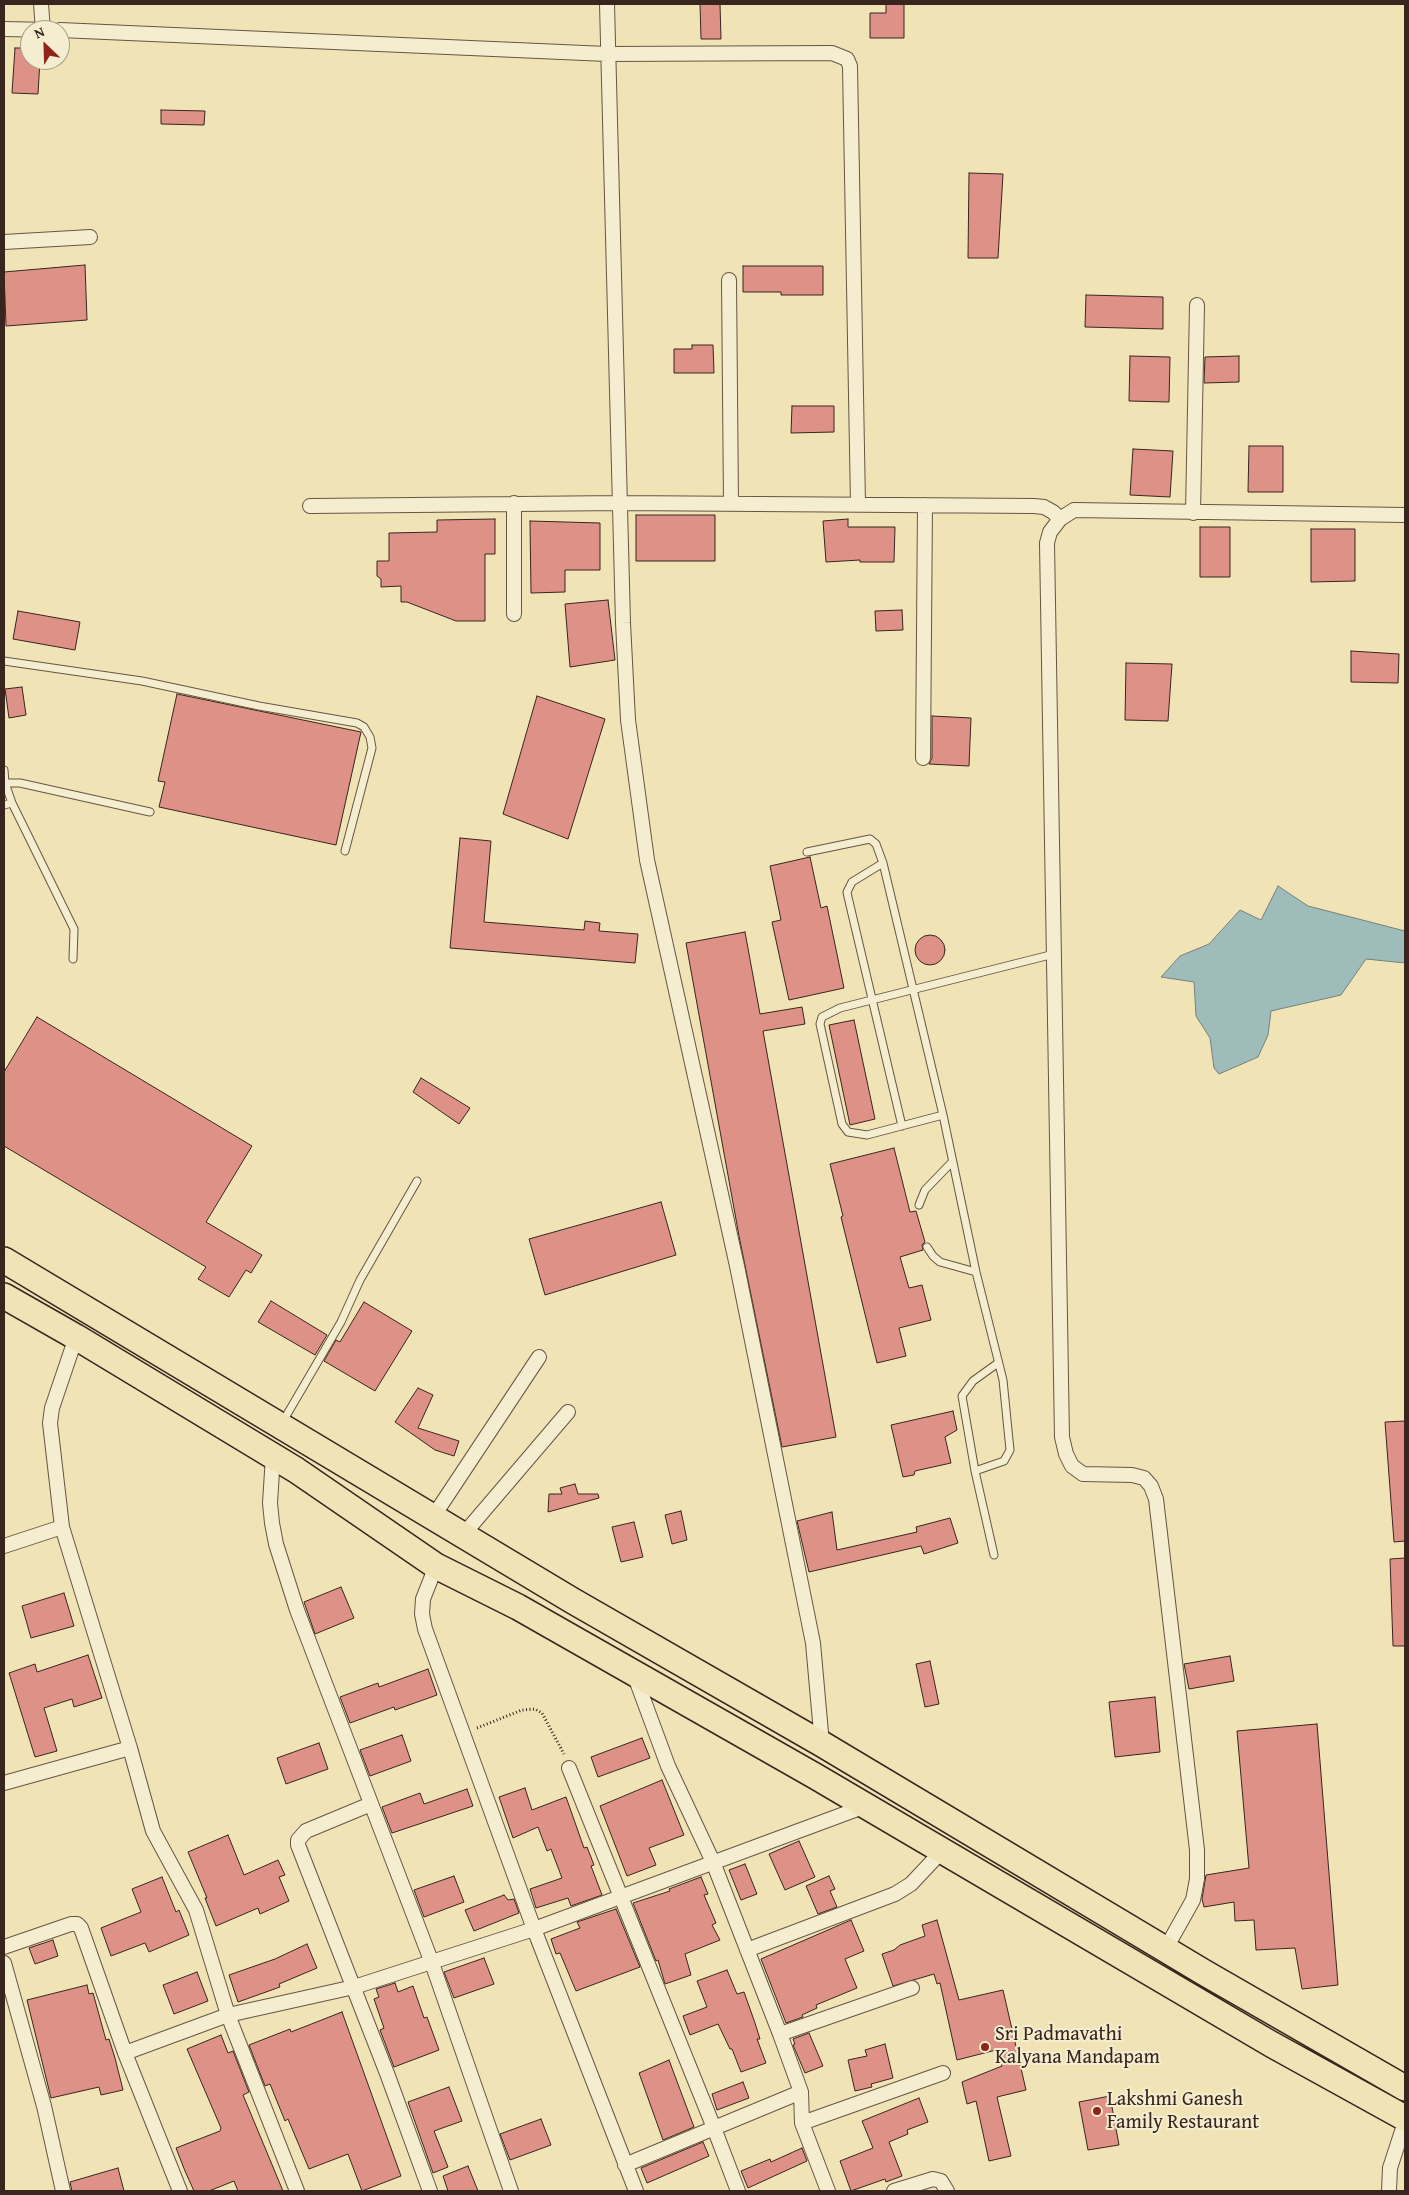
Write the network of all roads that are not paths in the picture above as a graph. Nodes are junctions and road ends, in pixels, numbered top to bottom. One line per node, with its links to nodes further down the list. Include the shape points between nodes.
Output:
1 (41, 4): 3 (street)
2 (607, 4): 7 (street)
3 (42, 20)
4 (4, 29): 5 (street)
5 (20, 29)
6 (70, 30): 7 (street)
7 (607, 54): 13 (street); 15 (street, via 832,53 847,59 850,66)
8 (90, 237): 9 (street)
9 (4, 242)
10 (729, 280): 14 (street)
11 (1197, 305): 18 (street)
12 (514, 503): 13 (street); 17 (street); 21 (street)
13 (620, 503): 14 (street); 59 (street, via 628,720 647,860 737,1266 813,1643)
14 (731, 504): 15 (street)
15 (858, 504): 16 (street)
16 (924, 505): 20 (street, via 1044,507); 23 (street)
17 (310, 506)
18 (1193, 513): 19 (street); 20 (street, via 1074,510)
19 (1405, 514)
20 (1060, 519): 32 (street, via 1050,532 1047,543)
21 (514, 614)
22 (4, 661): 29 (lane, via 142,681 357,723 364,727 372,748)
23 (923, 758)
24 (4, 770): 25 (lane)
25 (5, 783): 26 (lane); 28 (lane, via 20,783)
26 (12, 803): 27 (lane); 33 (lane, via 74,930)
27 (4, 805)
28 (150, 812)
29 (345, 851)
30 (807, 852): 31 (lane, via 870,839 876,844)
31 (883, 863): 34 (lane); 35 (lane, via 852,882 847,892)
32 (1054, 954): 34 (lane); 71 (street, via 1062,1437 1072,1466 1083,1474 1144,1478 1152,1486 1156,1499 1197,1850 1193,1900)
33 (72, 959)
34 (914, 990): 35 (lane); 36 (lane)
35 (873, 1000): 37 (lane); 37 (lane, via 822,1016 820,1024 842,1124 848,1132 867,1136)
36 (943, 1115): 37 (lane); 38 (lane)
37 (902, 1126)
38 (952, 1162): 40 (lane, via 925,1190); 43 (lane)
39 (417, 1182): 49 (lane)
40 (919, 1205)
41 (927, 1247): 43 (lane, via 940,1262)
42 (4, 1260): 49 (highway)
43 (976, 1272): 47 (lane)
44 (4, 1296): 45 (highway)
45 (76, 1337): 50 (highway); 53 (street, via 50,1422)
46 (539, 1357): 52 (street)
47 (998, 1363): 51 (lane, via 973,1381 962,1396); 51 (lane, via 1003,1380 1010,1450 1004,1461)
48 (568, 1412): 54 (street)
49 (281, 1426): 52 (highway)
50 (273, 1456): 57 (highway); 63 (street, via 270,1503 276,1544 297,1610)
51 (975, 1471): 56 (lane)
52 (434, 1517): 54 (highway)
53 (62, 1527): 55 (street); 60 (street)
54 (463, 1535): 59 (highway)
55 (4, 1546)
56 (994, 1555)
57 (436, 1566): 58 (highway, via 518,1607); 68 (street, via 423,1599 425,1629)
58 (633, 1673): 64 (highway, via 815,1776); 66 (street, via 668,1766)
59 (822, 1744): 71 (highway)
60 (130, 1748): 62 (street); 76 (street, via 153,1831 196,1910)
61 (570, 1768): 67 (street)
62 (4, 1783)
63 (371, 1804): 73 (street); 74 (street, via 306,1831 298,1840)
64 (863, 1807): 65 (highway); 66 (street)
65 (942, 1851): 70 (street, via 911,1884 895,1894); 82 (highway)
66 (713, 1862): 67 (street); 70 (street)
67 (621, 1898): 68 (street); 84 (street)
68 (534, 1930): 73 (street); 85 (street)
69 (4, 1947): 78 (street, via 77,1924 84,1933)
70 (748, 1950): 77 (street)
71 (1165, 1950): 80 (highway)
72 (4, 1963): 86 (street, via 44,2106)
73 (432, 1963): 74 (street); 90 (street)
74 (354, 1987): 76 (street); 89 (street)
75 (912, 1988): 77 (street)
76 (228, 2015): 78 (street); 88 (street)
77 (780, 2034): 81 (street)
78 (125, 2053): 87 (street)
79 (943, 2073): 83 (street)
80 (1405, 2088)
81 (801, 2092): 83 (street); 84 (street)
82 (1405, 2120): 96 (street, via 1390,2168)
83 (802, 2123): 93 (street)
84 (714, 2128): 85 (street); 92 (street)
85 (625, 2165): 91 (street)
86 (63, 2191)
87 (180, 2191)
88 (297, 2191)
89 (430, 2191)
90 (511, 2191)
91 (636, 2191)
92 (738, 2191)
93 (828, 2191)
94 (894, 2191): 95 (street, via 932,2179 941,2181)
95 (948, 2191)
96 (1389, 2191)

